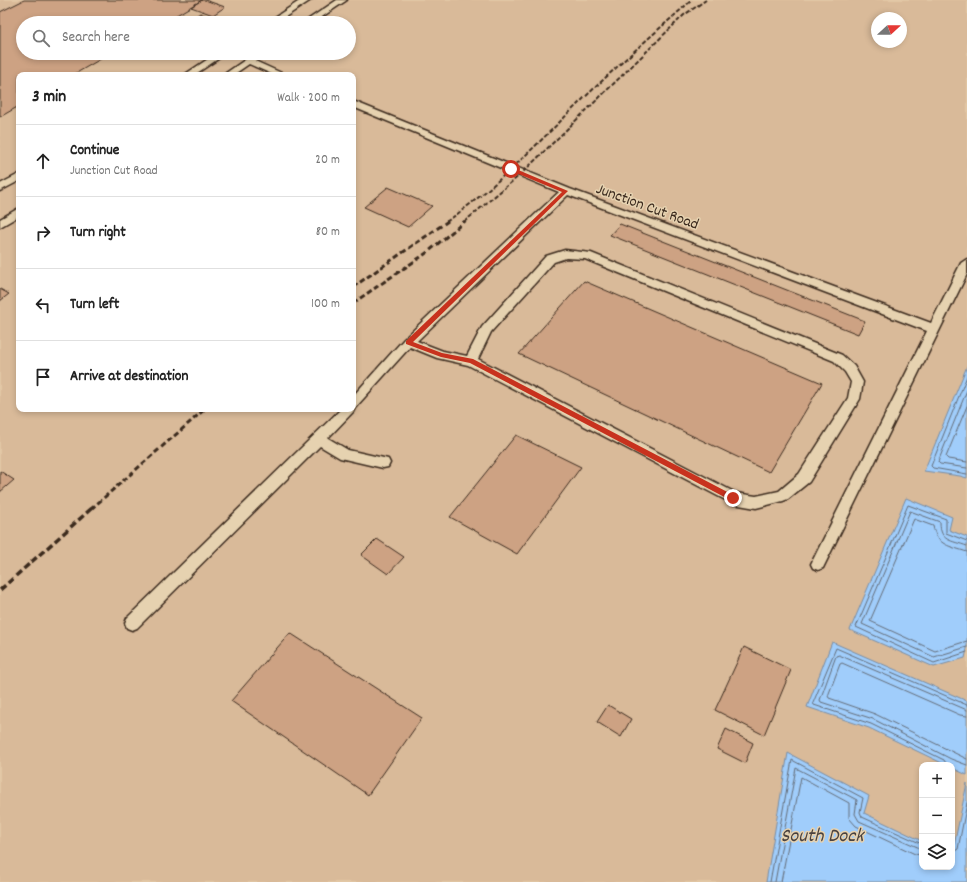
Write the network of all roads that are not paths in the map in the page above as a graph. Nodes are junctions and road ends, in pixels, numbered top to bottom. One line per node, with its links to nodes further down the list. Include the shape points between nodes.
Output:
1 (307, 0): 3 (lane)
2 (343, 0): 4 (lane)
3 (281, 16)
4 (318, 16)
5 (212, 60): 7 (lane)
6 (249, 61): 8 (lane); 9 (lane)
7 (193, 72)
8 (232, 72)
9 (275, 72)
10 (356, 105): 13 (lane, Junction Cut Road)
11 (16, 179): 12 (lane)
12 (0, 188)
13 (566, 191): 17 (lane, Junction Cut Road); 18 (lane)
14 (16, 214): 15 (lane)
15 (0, 223)
16 (967, 263): 17 (lane)
17 (934, 329): 24 (lane)
18 (408, 342): 19 (lane, via 441,355); 20 (lane)
19 (471, 361): 19 (lane, via 486,330 550,259 565,254 587,256 838,358 850,369 857,382 854,399 804,478 783,495 756,502 733,498)
20 (356, 401)
21 (346, 412): 22 (lane)
22 (319, 439): 23 (lane, via 345,454); 25 (lane)
23 (383, 462)
24 (818, 564)
25 (132, 623)

